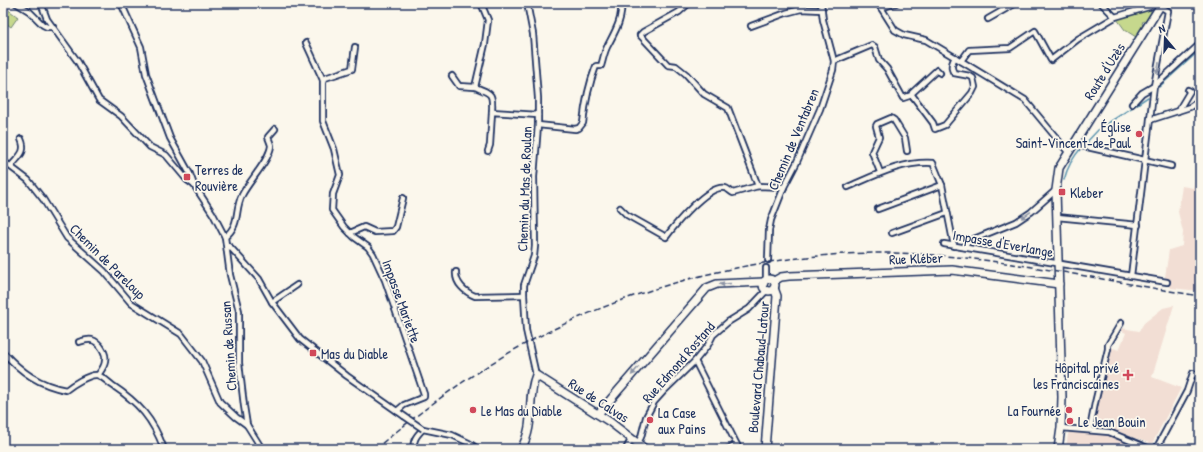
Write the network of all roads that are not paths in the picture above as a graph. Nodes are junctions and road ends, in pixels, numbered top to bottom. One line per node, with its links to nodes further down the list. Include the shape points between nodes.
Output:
1 (16, 3): 18 (street, via 29,11 43,25)
2 (41, 3): 18 (street, via 47,19)
3 (121, 3): 51 (street, via 141,47 146,74 170,138)
4 (481, 3): 30 (street, via 488,20)
5 (527, 3): 37 (street, Chemin du Mas de Roulan, via 537,67)
6 (620, 3): 39 (street, via 622,12 616,31 606,49 601,66 596,66 581,126 576,129)
7 (689, 3): 53 (street, via 679,12 640,35 668,65 676,66 704,94 728,108)
8 (821, 3): 15 (street, Chemin de Ventabren)
9 (878, 3): 14 (street)
10 (896, 3): 14 (street)
11 (1016, 3): 17 (street)
12 (1101, 3): 16 (street)
13 (1158, 5): 16 (street); 29 (street, one-way to 29, via 1168,12); 42 (street, Route d'Uzès)
14 (881, 8): 23 (street, via 895,30 926,40)
15 (822, 10): 19 (street, via 801,9); 24 (street, Chemin de Ventabren)
16 (1115, 17): 25 (street, via 1078,39 1051,60 1035,31 1010,48 969,50)
17 (988, 19)
18 (53, 26): 51 (street, via 78,62 99,100 121,116 150,146 166,155)
19 (751, 26)
20 (306, 43): 28 (street, Impasse Mariette)
21 (1200, 44): 29 (street)
22 (355, 47): 28 (street, via 352,69)
23 (955, 57): 25 (street); 32 (street, via 952,70 954,73 973,78 975,87 945,126 935,129)
24 (834, 61): 32 (street, via 872,45 903,98); 54 (street, Chemin de Ventabren, via 820,109)
25 (961, 61): 45 (street, via 1025,100)
26 (940, 73): 32 (street, via 937,70)
27 (452, 76): 30 (street, via 459,86)
28 (323, 80): 63 (street, Impasse Mariette, via 323,121 334,149 340,175 333,194 332,210)
29 (1154, 86): 34 (street, via 1142,93); 38 (street)
30 (475, 87): 36 (street, via 489,93 492,98)
31 (1188, 90): 35 (street, via 1190,91)
32 (912, 95)
33 (1200, 100): 35 (street)
34 (1132, 104)
35 (1178, 111): 38 (street)
36 (492, 112): 37 (street); 43 (street)
37 (538, 115): 39 (street, Chemin du Mas de Roulan)
38 (1150, 120): 47 (street)
39 (538, 125): 79 (street, Chemin du Mas de Roulan, via 534,177 535,246 524,285)
40 (275, 128): 65 (street, via 268,137 271,146 268,154 242,195 236,222)
41 (21, 139): 48 (street, via 23,151)
42 (1074, 144): 45 (street, Route d'Uzès); 47 (street)
43 (488, 151)
44 (907, 151): 50 (street, via 905,138 894,120 891,118 877,124 879,137 872,152)
45 (1068, 152): 56 (street, Route d'Uzès, via 1059,168)
46 (3, 161): 48 (street, Chemin de Pareloup)
47 (1146, 161): 49 (street); 62 (street)
48 (11, 166): 90 (street, Chemin de Pareloup, via 28,180 43,199 67,238 104,271 130,303 181,334 202,361 220,402)
49 (1171, 166)
50 (880, 172): 52 (street, via 899,166 933,163); 55 (street)
51 (194, 185): 65 (street, Chemin de Russan)
52 (942, 185): 59 (street); 60 (street)
53 (758, 186): 54 (street); 58 (street, via 733,193 725,188 716,188 678,221 666,237 627,216)
54 (784, 187): 70 (street, Chemin de Ventabren, via 771,220)
55 (848, 187)
56 (1056, 190): 61 (street, Route d'Uzès); 69 (street, one-way to 69, via 1016,222 969,241)
57 (403, 198): 63 (street, via 396,227 392,231 375,232 364,227)
58 (620, 208)
59 (878, 209)
60 (947, 214): 64 (street); 68 (street)
61 (1057, 217): 62 (street); 71 (street, Route d'Uzès)
62 (1138, 225): 74 (street)
63 (350, 233): 88 (street, Impasse Mariette, via 373,254 424,394 424,397 404,405)
64 (892, 233)
65 (225, 237): 67 (street, Chemin de Russan)
66 (944, 244): 68 (street, Impasse d'Everlange)
67 (227, 245): 80 (street, via 258,279); 90 (street, Chemin de Russan, via 230,275 239,312 239,363)
68 (954, 246): 69 (street, Impasse d'Everlange)
69 (964, 247): 71 (street, Impasse d'Everlange)
70 (768, 260)
71 (1058, 267): 74 (street, Impasse d'Everlange); 77 (street, Route d'Uzès)
72 (766, 268): 76 (street)
73 (456, 272): 79 (street, via 456,280 465,291 475,296)
74 (1131, 276): 75 (street, Impasse d'Everlange)
75 (1167, 282)
76 (769, 284): 77 (street, Rue Kléber, via 780,277 789,276 937,269); 84 (street, Rue Edmond Rostand, via 749,309 713,335); 89 (street, Rue Kléber, one-way to 89, via 717,284 707,288); 104 (street, Boulevard Chabaud-Latour, via 777,296)
77 (1059, 284): 91 (street, Route d'Uzès)
78 (297, 285): 80 (street)
79 (524, 295): 86 (street, Chemin du Mas de Roulan, via 526,330)
80 (272, 302): 88 (street, via 300,339)
81 (1121, 323): 93 (street, via 1108,345)
82 (79, 342): 85 (street, via 93,340 102,349 106,356)
83 (3, 352): 85 (street, via 26,374 60,389 66,390 90,376)
84 (696, 361): 94 (street, Rue Edmond Rostand, via 654,402 646,417 641,437); 95 (street)
85 (98, 375): 96 (street, via 142,409 152,422)
86 (536, 375): 89 (street, Rue de Calvas); 100 (street, via 533,383 530,425)
87 (1200, 377): 107 (street, via 1193,373)
88 (397, 411): 92 (street, bridge)
89 (598, 414): 94 (street, Rue de Calvas)
90 (247, 425): 97 (street, Chemin de Russan)
91 (1061, 428): 93 (street); 105 (street, Route d'Uzès)
92 (423, 429): 98 (street, via 416,437); 99 (street, via 452,435)
93 (1090, 430): 106 (street, via 1109,432)
94 (635, 440): 101 (street, Rue Edmond Rostand); 102 (street, Rue de Calvas)
95 (738, 447): 103 (street)
96 (164, 449)
97 (262, 449)
98 (414, 449)
99 (478, 449)
100 (521, 449)
101 (626, 449)
102 (645, 449)
103 (728, 449)
104 (765, 449)
105 (1058, 449)
106 (1150, 449)
107 (1156, 449)

